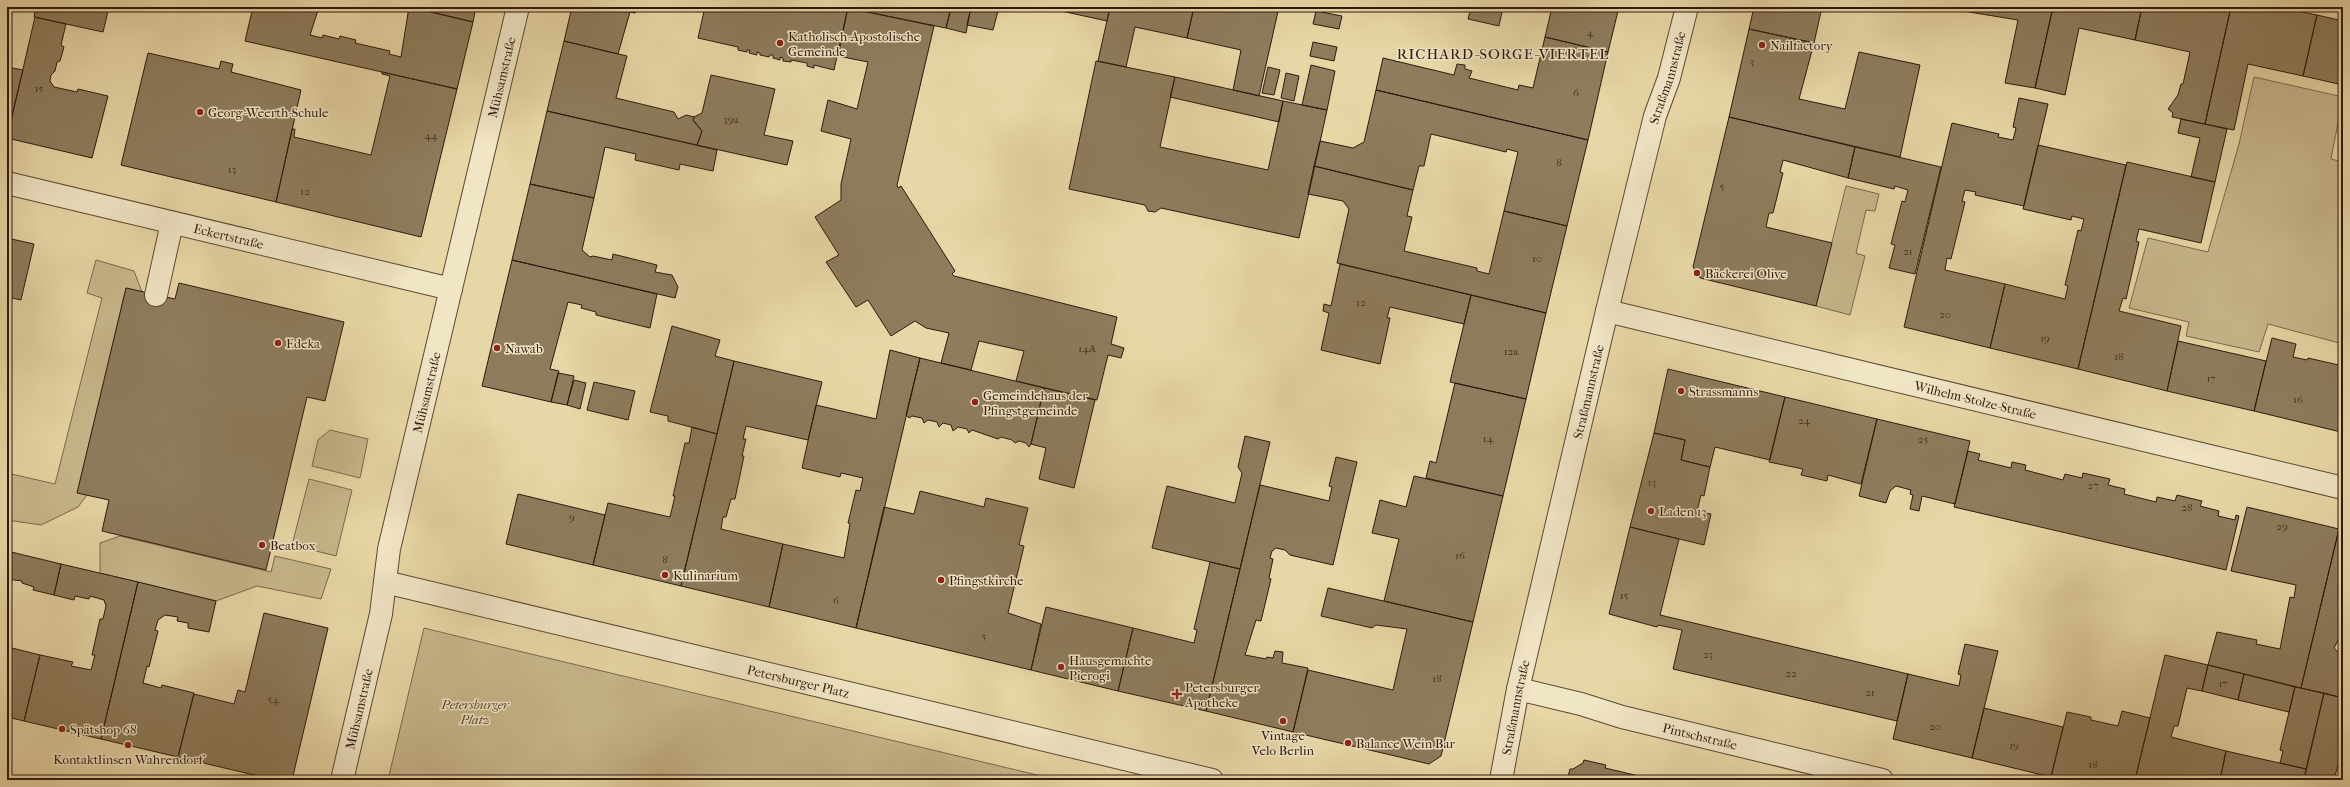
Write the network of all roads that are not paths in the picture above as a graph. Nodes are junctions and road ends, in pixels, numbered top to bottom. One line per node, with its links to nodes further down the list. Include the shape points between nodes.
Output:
1 (518, 7): 5 (street, Mühsamstraße)
2 (1687, 7): 7 (street, Straßmannstraße, via 1669,78 1655,116)
3 (7, 183): 4 (street, Eckertstraße)
4 (172, 223): 5 (street, Eckertstraße); 6 (street)
5 (451, 289): 9 (street, Mühsamstraße, via 389,549)
6 (156, 295)
7 (1607, 311): 8 (street, Wilhelm-Stolze-Straße); 10 (street, Straßmannstraße)
8 (2343, 488)
9 (385, 582): 11 (street, Mühsamstraße, via 381,614); 12 (street, Petersburger Platz)
10 (1518, 689): 13 (street, Straßmannstraße); 14 (street, Pintschstraße)
11 (342, 780)
12 (1212, 780)
13 (1501, 780)
14 (1882, 780)

